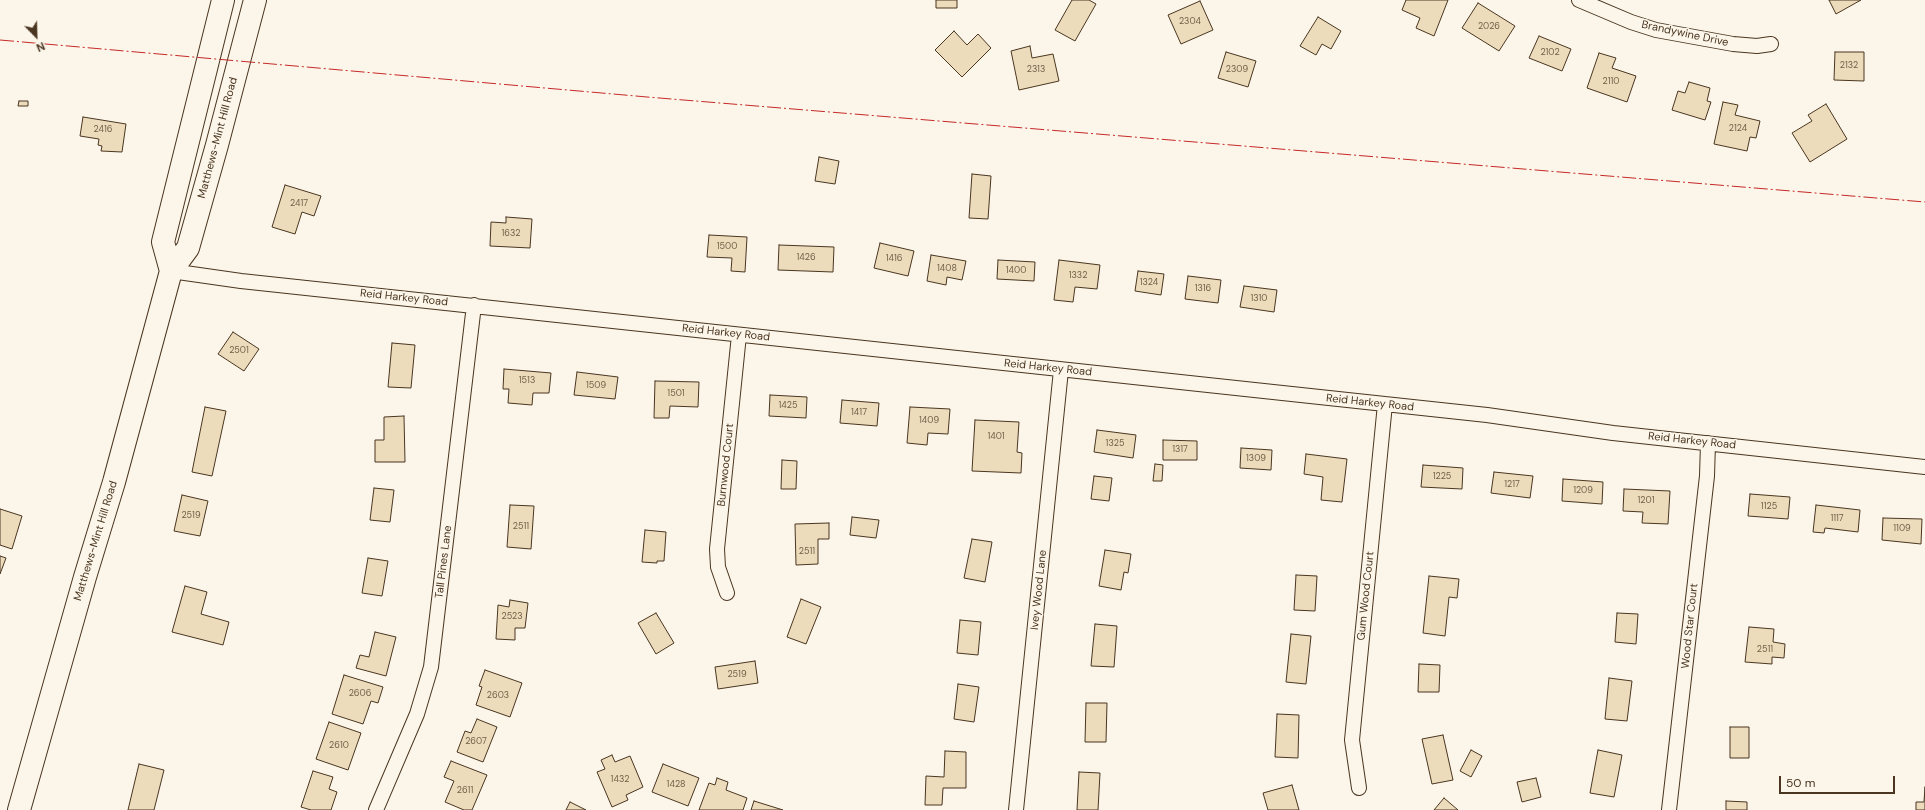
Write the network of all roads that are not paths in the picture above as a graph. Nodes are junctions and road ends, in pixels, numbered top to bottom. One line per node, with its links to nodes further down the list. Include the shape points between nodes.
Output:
1 (223, 0): 7 (main road, via 163,242)
2 (240, 0): 6 (main road, via 224,68 227,75)
3 (254, 0): 6 (main road, Matthews-Mint Hill Road)
4 (1579, 0): 5 (street, Brandywine Drive, via 1656,30 1733,44)
5 (1771, 44)
6 (235, 78): 7 (main road, Matthews-Mint Hill Road, via 188,248)
7 (171, 272): 8 (street, Reid Harkey Road); 16 (main road, Matthews-Mint Hill Road, via 114,482)
8 (474, 305): 9 (street, Reid Harkey Road); 17 (street, Tall Pines Lane, via 431,667 417,714)
9 (739, 335): 10 (street, Reid Harkey Road); 14 (street, Burnwood Court, via 717,549 718,567)
10 (1061, 370): 11 (street, Reid Harkey Road); 18 (street, Ivey Wood Lane)
11 (1385, 404): 12 (street, Reid Harkey Road); 15 (street, Gum Wood Court, via 1352,740)
12 (1708, 443): 13 (street, Reid Harkey Road); 19 (street, Wood Star Court, via 1706,484)
13 (1925, 467)
14 (727, 593)
15 (1359, 788)
16 (19, 810)
17 (376, 810)
18 (1016, 810)
19 (1669, 810)

